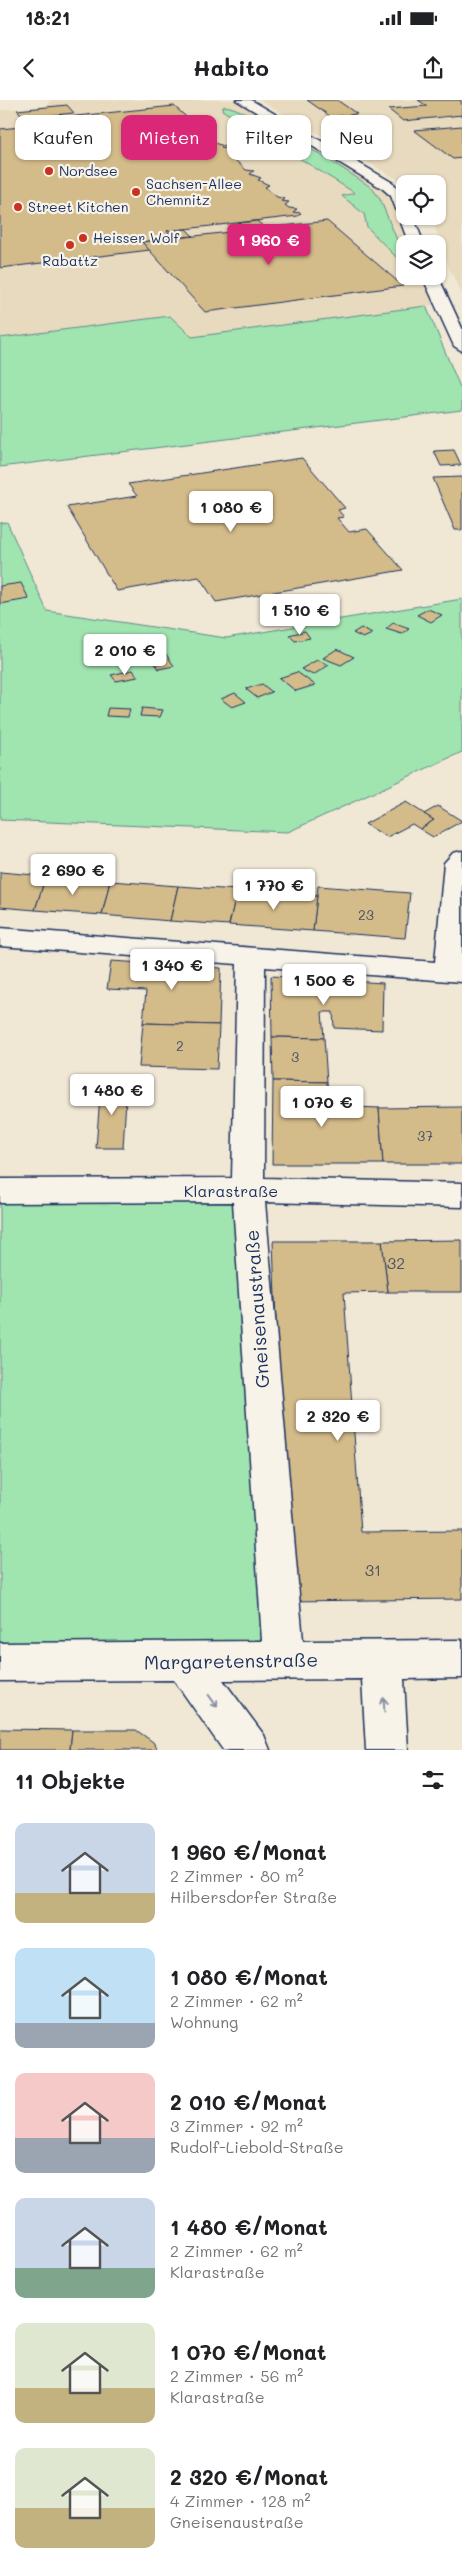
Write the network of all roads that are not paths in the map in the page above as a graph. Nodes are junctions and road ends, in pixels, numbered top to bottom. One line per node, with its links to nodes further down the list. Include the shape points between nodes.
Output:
1 (242, 100): 2 (street, via 388,186)
2 (396, 194)
3 (434, 285): 4 (street)
4 (462, 346)
5 (462, 859): 8 (street, via 457,863)
6 (0, 937): 7 (street)
7 (251, 956): 8 (street); 9 (street, Gneisenaustraße)
8 (455, 972)
9 (248, 1190): 10 (street, Klarastraße); 11 (street, Klarastraße); 14 (street, Gneisenaustraße)
10 (0, 1191)
11 (462, 1195)
12 (382, 1659): 13 (street, Margaretenstraße); 14 (street, Margaretenstraße); 18 (street, one-way to 12)
13 (462, 1659)
14 (284, 1660): 16 (street, Margaretenstraße)
15 (0, 1662): 16 (street, Margaretenstraße)
16 (184, 1662): 17 (street, one-way to 17)
17 (249, 1750)
18 (387, 1750)

